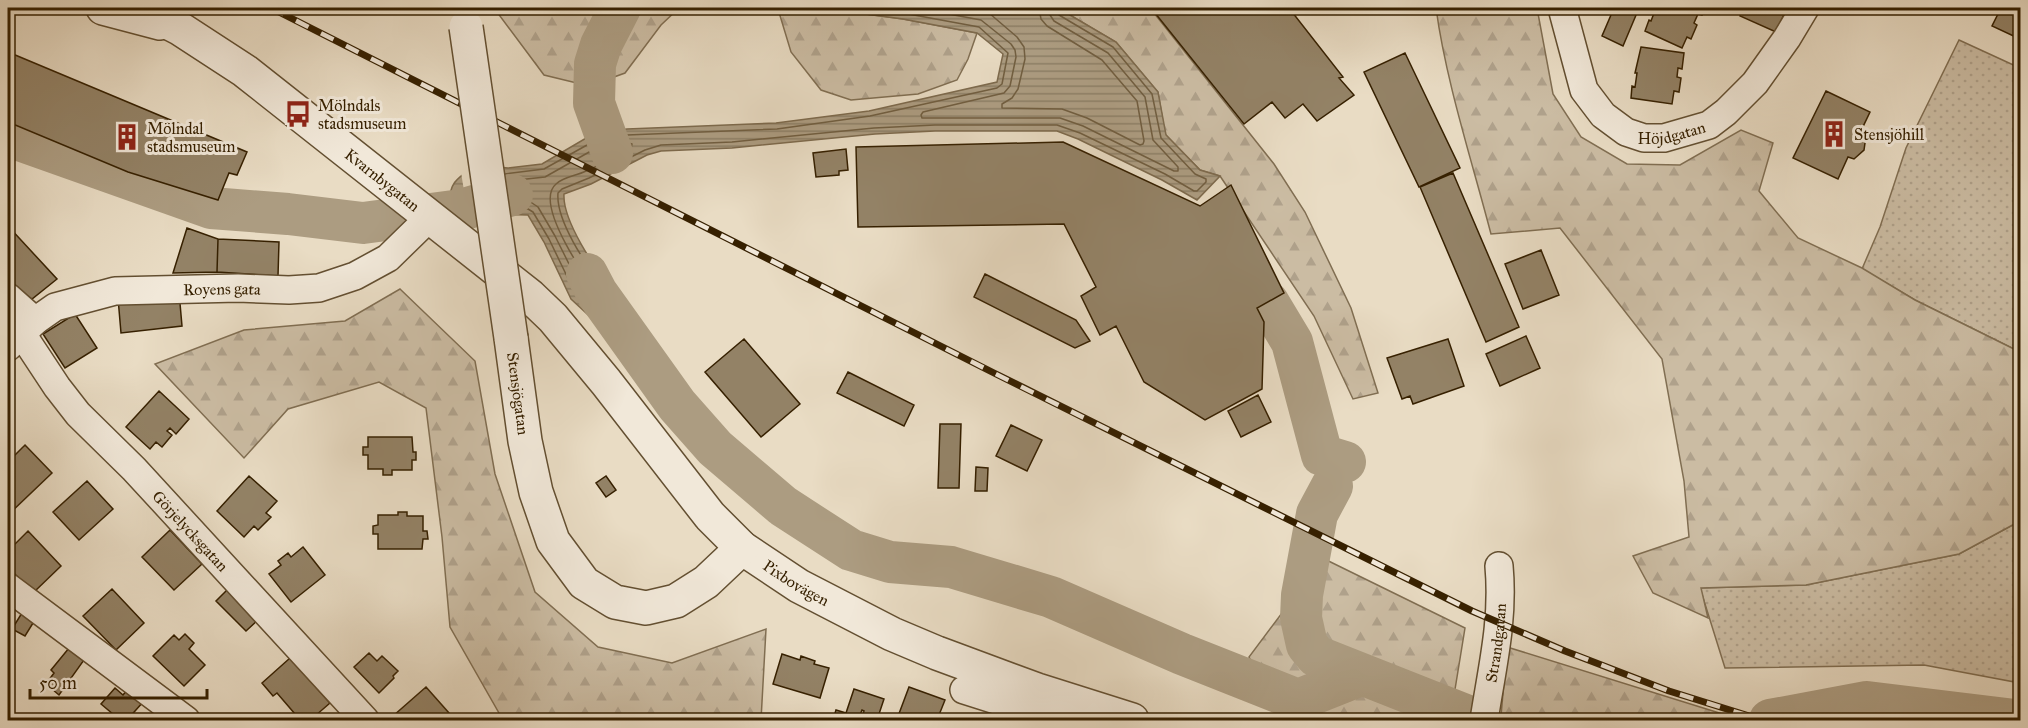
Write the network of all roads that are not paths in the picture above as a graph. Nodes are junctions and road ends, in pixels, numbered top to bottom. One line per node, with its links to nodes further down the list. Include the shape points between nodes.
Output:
1 (102, 8): 6 (street, Kvarnbygatan)
2 (140, 8): 6 (street, Kvarnbygatan)
3 (1562, 8): 4 (street, Höjdgatan, via 1584,90 1603,115 1626,132 1644,138 1665,138 1708,124 1726,112 1755,83)
4 (1805, 8)
5 (465, 17): 11 (street, Stensjögatan, bridge, via 525,441 536,492 553,541 584,584 615,602 646,608 676,601 706,582)
6 (179, 28): 7 (street, Kvarnbygatan, via 245,71)
7 (427, 214): 9 (street, Kvarnbygatan); 10 (street, Royens gata, via 406,243 388,258 319,288 115,291 56,307)
8 (8, 297): 10 (street, Görjelycksgatan)
9 (553, 318): 11 (street, Pixbovägen, via 710,516)
10 (21, 334): 16 (street, Görjelycksgatan, via 78,414 134,469)
11 (742, 548): 18 (street, Pixbovägen, via 799,586 892,634 1027,686)
12 (1499, 566): 19 (street, Strandgatan, via 1500,623)
13 (8, 587): 15 (street)
14 (964, 690): 17 (street)
15 (186, 720)
16 (364, 720)
17 (1059, 720)
18 (1132, 720)
19 (1484, 720)

